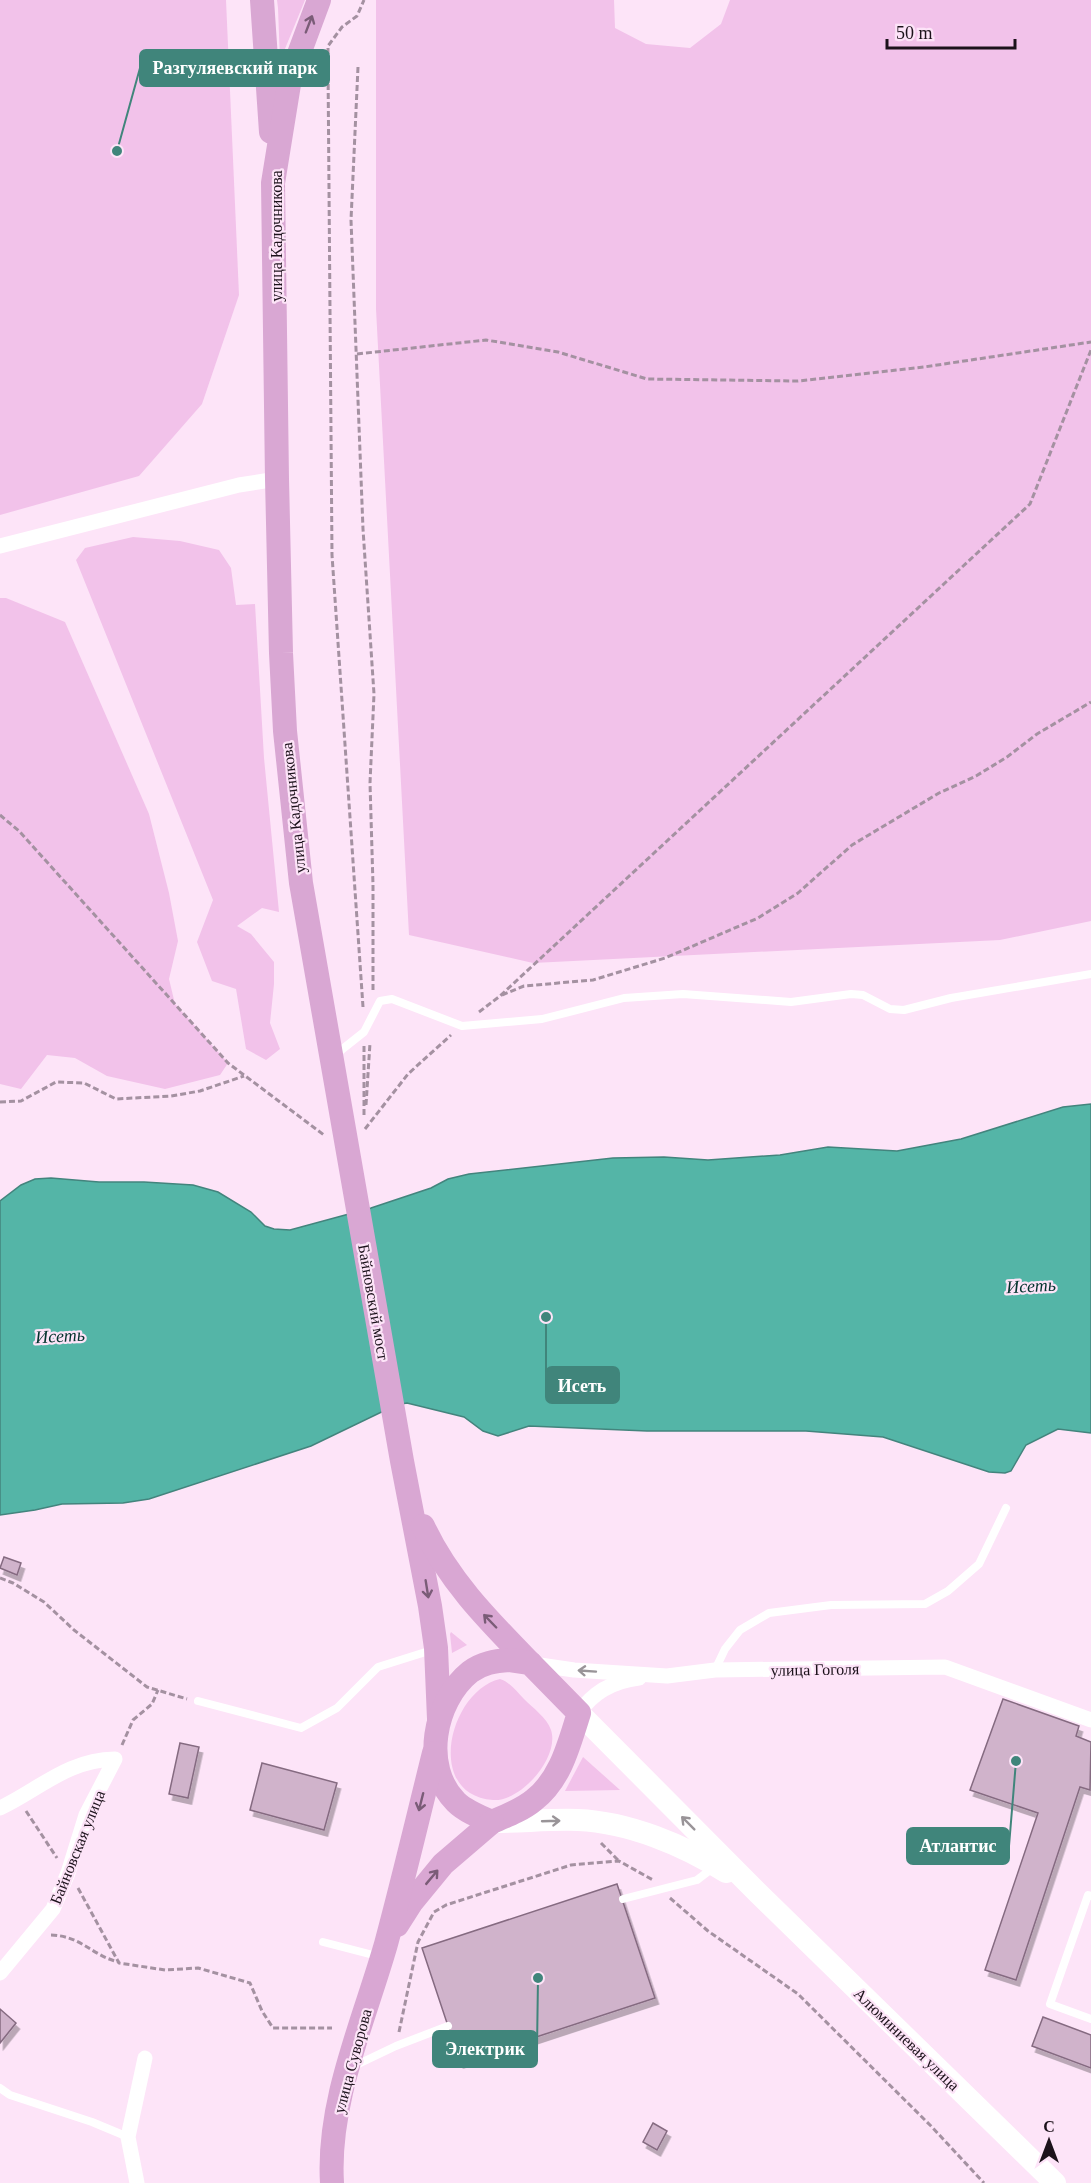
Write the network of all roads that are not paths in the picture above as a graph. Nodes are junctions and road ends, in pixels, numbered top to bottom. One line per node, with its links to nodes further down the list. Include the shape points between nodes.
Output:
1 (262, 0): 3 (main road)
2 (319, 0): 3 (main road, улица Кадочникова, one-way to 2, via 290,78)
3 (273, 183): 4 (main road, улица Кадочникова)
4 (277, 479): 5 (street, via 239,485); 7 (main road, улица Кадочникова, via 289,781 301,883)
5 (0, 546)
6 (1091, 974): 7 (lane, via 904,1010 890,1009 863,995 851,994 791,1002 683,994 624,998 542,1019 462,1026 392,999 380,1001 364,1032)
7 (331, 1058): 8 (main road, улица Кадочникова)
8 (345, 1133): 9 (main road, Байновский мост)
9 (403, 1465): 11 (main road, one-way to 11); 12 (main road, one-way to 9, via 449,1573 421,1523)
10 (1006, 1508): 13 (lane, via 979,1564 925,1604 831,1605 769,1612 740,1630)
11 (436, 1648): 15 (lane, via 378,1667 337,1708 301,1728); 17 (main road)
12 (530, 1664): 14 (street, улица Гоголя, one-way to 12); 16 (main road); 17 (main road, via 494,1661 471,1671 453,1691)
13 (715, 1670): 14 (street, улица Гоголя); 18 (street, улица Гоголя, via 945,1667)
14 (667, 1676): 16 (street, via 632,1679 600,1691)
15 (198, 1701)
16 (579, 1713): 21 (main road, via 554,1779 521,1809); 23 (main road, one-way to 16)
17 (439, 1719): 19 (main road)
18 (1091, 1720)
19 (436, 1745): 21 (main road, via 439,1776 447,1790 456,1802); 27 (main road, one-way to 27)
20 (0, 1808): 28 (street, Байновская улица, via 79,1764 115,1759 86,1815 53,1909)
21 (492, 1822): 22 (main road, one-way to 22, via 579,1820 626,1828 663,1838); 27 (main road, one-way to 21, via 411,1903 443,1864)
22 (716, 1866): 23 (main road); 25 (lane, via 698,1880)
23 (759, 1894): 37 (main road, Алюминиевая улица)
24 (1091, 1896): 29 (lane, via 1088,1895 1050,2004)
25 (623, 1899)
26 (323, 1942): 27 (lane)
27 (384, 1949): 32 (main road, улица Суворова)
28 (0, 1973)
29 (1091, 2019)
30 (448, 2026): 32 (lane)
31 (145, 2058): 34 (street)
32 (348, 2069): 36 (main road, улица Суворова, via 333,2139)
33 (0, 2088): 34 (lane)
34 (128, 2137): 35 (street)
35 (137, 2183)
36 (332, 2183)
37 (1055, 2183)

